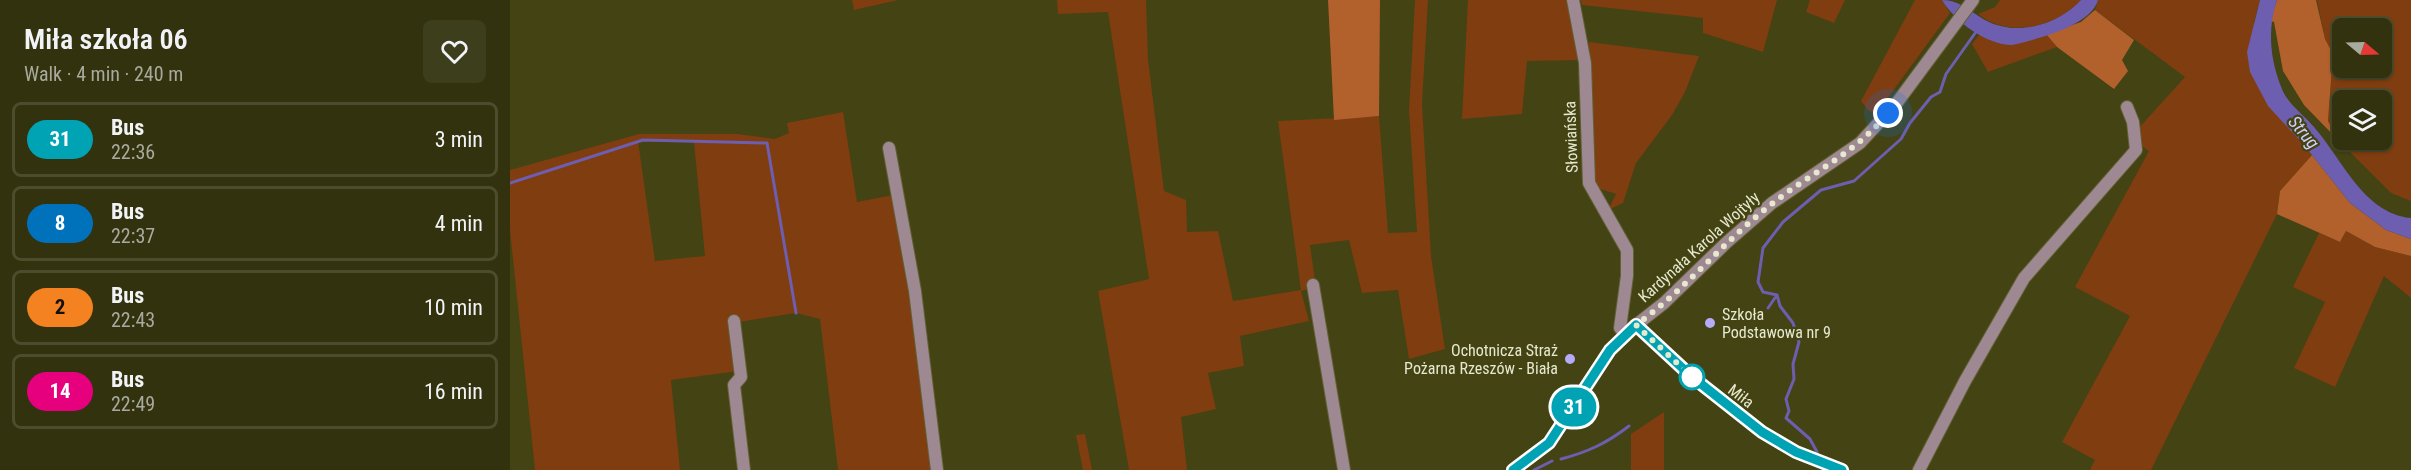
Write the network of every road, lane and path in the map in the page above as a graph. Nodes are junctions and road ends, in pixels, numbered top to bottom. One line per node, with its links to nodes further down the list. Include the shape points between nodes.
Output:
1 (1573, 0): 8 (street, Słowiańska, via 1584,63 1589,183 1627,250 1627,276 1619,317)
2 (1973, 0): 7 (street, Kardynała Karola Wojtyły, via 1880,123 1860,143 1772,203)
3 (2127, 107): 14 (street, via 2136,150 2024,278)
4 (889, 147): 10 (street, via 915,291)
5 (1313, 285): 11 (street)
6 (734, 321): 9 (street, via 741,377 734,385)
7 (1636, 325): 8 (street, Kardynała Karola Wojtyły); 13 (street, Miła, via 1691,376 1762,432 1796,452)
8 (1625, 333): 12 (street, Kardynała Karola Wojtyły, via 1549,443)
9 (744, 470)
10 (937, 470)
11 (1344, 470)
12 (1513, 470)
13 (1842, 470)
14 (1919, 470)

